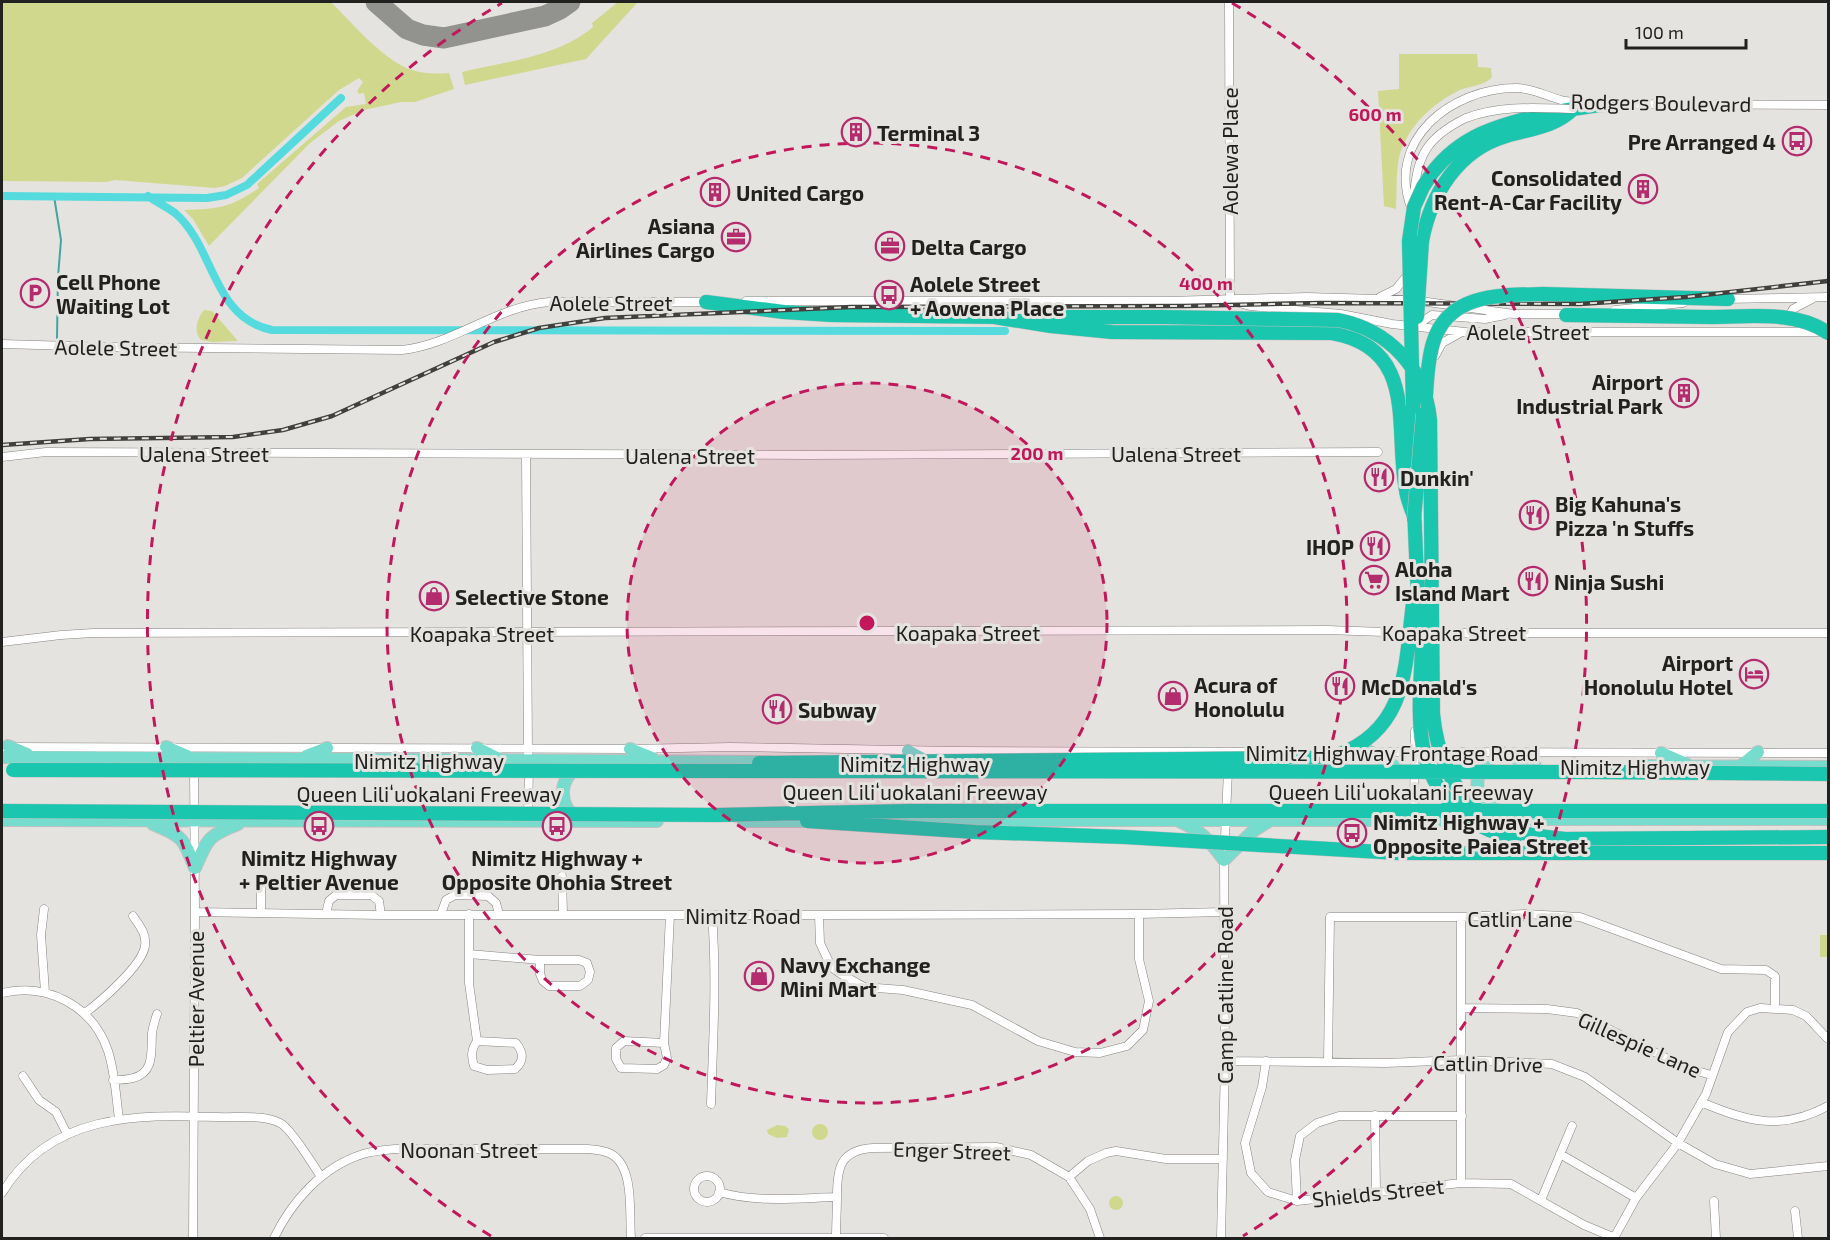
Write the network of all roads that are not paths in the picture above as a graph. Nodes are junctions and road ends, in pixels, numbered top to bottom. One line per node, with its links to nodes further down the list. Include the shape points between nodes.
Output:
1 (1229, 2): 11 (street, Aolewa Place)
2 (1611, 104): 3 (street, Rodgers Boulevard); 5 (street, Rodgers Boulevard, via 1562,100 1527,88 1485,92 1458,102 1433,118 1412,146 1406,195); 22 (highway, bridge, via 1583,106 1506,123 1468,139 1440,163 1423,187 1410,229)
3 (1828, 106): 4 (street)
4 (1573, 109): 5 (street, bridge, via 1492,110 1466,118 1437,135 1422,156 1415,179); 22 (highway, bridge, via 1556,123 1503,137 1477,150 1454,170 1437,193 1422,242)
5 (1413, 212): 6 (street, Rodgers Boulevard)
6 (1413, 262): 9 (street, via 1396,289); 12 (street, Rodgers Boulevard)
7 (1816, 297): 8 (street, Aolele Street); 10 (street, Aolele Street); 19 (street, via 1793,309)
8 (1828, 297)
9 (1375, 299): 11 (street, Aolele Street); 12 (street, Aolele Street)
10 (1728, 299): 15 (street, Aolele Street); 26 (highway, bridge, via 1492,296 1455,310 1444,321 1431,351)
11 (1230, 300): 13 (street, Aolele Street); 17 (street, Aolele Street, via 1250,306 1341,314)
12 (1413, 300): 14 (street, Aolele Street); 17 (street, Rodgers Boulevard)
13 (706, 302): 16 (highway, via 832,315); 21 (street, Aolele Street, via 541,302 514,308 442,340 393,350)
14 (1514, 314): 15 (street, Aolele Street); 17 (street, via 1485,319 1432,315)
15 (1566, 315): 20 (highway, bridge, via 1793,319)
16 (994, 317): 26 (highway, via 1112,332 1332,333 1353,338 1380,358 1397,389 1406,490); 83 (highway, bridge, via 1338,320 1359,325 1390,342 1407,360 1423,387 1431,420 1433,714 1440,756 1461,793 1490,819 1528,834)
17 (1414, 327): 18 (street, Aolele Street); 22 (street, Rodgers Boulevard)
18 (1465, 332): 19 (street, Aolele Street); 22 (street, via 1451,336 1436,351 1433,373)
19 (1785, 332): 20 (street, Aolele Street)
20 (1828, 332)
21 (2, 344)
22 (1415, 407): 26 (highway, bridge); 29 (street, Rodgers Boulevard)
23 (1378, 452): 24 (street, Ualena Street)
24 (526, 454): 25 (street, Ualena Street, via 46,452); 28 (street)
25 (2, 457)
26 (1414, 519): 27 (highway)
27 (1417, 577): 65 (highway, bridge, via 1402,687 1395,703 1372,735 1350,750 1324,757 873,760); 83 (highway, bridge, via 1423,747 1437,785 1458,812 1487,830 1519,839)
28 (527, 633): 29 (street, Koapaka Street); 31 (street, Koapaka Street, via 93,633); 47 (street)
29 (1419, 633): 30 (street, Koapaka Street); 42 (street, Rodgers Boulevard)
30 (1827, 633)
31 (2, 642)
32 (166, 747): 33 (street, Nimitz Highway Frontage Road); 36 (street, Nimitz Highway Frontage Road); 48 (main road)
33 (327, 748): 34 (street, Nimitz Highway Frontage Road); 49 (main road)
34 (477, 748): 47 (street, Nimitz Highway Frontage Road); 50 (main road)
35 (630, 749): 37 (street, Nimitz Highway Frontage Road); 47 (street, Nimitz Highway Frontage Road); 52 (main road)
36 (4, 750): 48 (main road, Nimitz Highway, via 33,757)
37 (908, 751): 40 (street, Nimitz Highway Frontage Road); 53 (main road)
38 (1191, 751): 39 (street, Nimitz Highway Frontage Road); 40 (street, Nimitz Highway Frontage Road); 62 (main road)
39 (1231, 751): 41 (street, Nimitz Highway Frontage Road); 63 (street, Camp Catline Road)
40 (1063, 752): 54 (main road)
41 (1370, 752): 42 (street, Nimitz Highway Frontage Road); 61 (main road)
42 (1415, 752): 43 (street, Nimitz Highway Frontage Road); 55 (street, Rodgers Boulevard)
43 (1500, 752): 45 (street, Nimitz Highway Frontage Road); 57 (main road)
44 (1758, 752): 45 (street, Nimitz Highway Frontage Road); 46 (street, Nimitz Highway Frontage Road); 59 (main road)
45 (1661, 753): 58 (main road)
46 (1828, 753)
47 (528, 755): 50 (main road, Nimitz Highway); 51 (main road, Nimitz Highway); 79 (street)
48 (194, 759): 49 (main road, Nimitz Highway); 78 (street, Peltier Avenue)
49 (298, 759): 50 (main road, Nimitz Highway)
50 (502, 760)
51 (597, 761): 52 (main road, Nimitz Highway); 81 (main road, via 574,769 563,784 565,804 574,818)
52 (658, 761): 53 (main road, Nimitz Highway)
53 (929, 763): 54 (main road, Nimitz Highway)
54 (1043, 763): 62 (main road, Nimitz Highway)
55 (1414, 766): 56 (main road, Nimitz Highway); 61 (main road, Nimitz Highway); 76 (street, Rodgers Boulevard)
56 (1498, 766): 57 (main road, Nimitz Highway); 73 (main road, via 1483,770 1476,785 1484,801)
57 (1535, 766): 58 (main road, Nimitz Highway)
58 (1690, 766): 59 (main road, Nimitz Highway)
59 (1742, 766): 60 (main road, Nimitz Highway)
60 (1828, 766)
61 (1395, 767): 63 (main road, Nimitz Highway)
62 (1213, 768): 63 (main road, Nimitz Highway)
63 (1228, 769): 71 (street, Camp Catline Road)
64 (2, 770): 65 (highway, Queen Liliʻuokalani Freeway, bridge)
65 (373, 770): 66 (highway, Queen Liliʻuokalani Freeway, bridge)
66 (1828, 774)
67 (2, 811): 69 (highway, Queen Liliʻuokalani Freeway, bridge)
68 (1828, 812): 69 (highway, Queen Liliʻuokalani Freeway, bridge, via 909,811)
69 (718, 815): 84 (highway, bridge, via 1398,853)
70 (1175, 819): 71 (main road); 81 (main road); 85 (main road, via 1208,838)
71 (1226, 819): 72 (main road); 85 (street, Camp Catline Road)
72 (1273, 819): 76 (main road); 85 (main road, via 1253,831)
73 (1512, 819): 74 (main road); 76 (main road)
74 (1828, 819)
75 (2, 820): 77 (main road)
76 (1414, 820)
77 (147, 821): 78 (main road); 86 (main road, via 179,835)
78 (194, 821): 80 (main road); 86 (street, Peltier Avenue)
79 (528, 821): 80 (main road); 81 (main road)
80 (243, 822): 86 (main road, via 213,834)
81 (583, 822)
82 (1828, 837): 83 (highway)
83 (1566, 839)
84 (1828, 853)
85 (1224, 860): 92 (street, Camp Catline Road)
86 (195, 868): 90 (street, Peltier Avenue)
87 (562, 876): 97 (street)
88 (261, 883): 91 (street)
89 (44, 909): 107 (street, via 41,935)
90 (195, 912): 91 (street, Nimitz Road); 127 (street, Peltier Avenue)
91 (261, 912): 93 (street, Nimitz Road)
92 (1224, 912): 102 (street, Nimitz Road); 117 (street, Camp Catline Road)
93 (326, 914): 98 (street, Nimitz Road); 98 (street, via 329,901 336,895 371,895 379,901)
94 (441, 914): 95 (street, Nimitz Road); 96 (street, via 446,900 455,895 488,896 496,903); 98 (street, Nimitz Road)
95 (469, 914): 96 (street, Nimitz Road); 105 (street)
96 (499, 914): 97 (street, Nimitz Road)
97 (562, 914): 99 (street, Nimitz Road)
98 (381, 915)
99 (670, 915): 100 (street, Nimitz Road); 115 (street)
100 (712, 915): 101 (street, Nimitz Road); 124 (street)
101 (819, 915): 102 (street, Nimitz Road); 102 (street, via 820,943 828,960 834,969 864,987 903,990 972,1005 1038,1041 1075,1052 1100,1053 1127,1046 1143,1030 1149,1001 1139,959)
102 (1139, 915)
103 (133, 916): 111 (street, via 144,932 146,947 114,990)
104 (1461, 917): 109 (street); 110 (street, Catlin Lane, via 1580,917 1721,969 1766,970 1775,976); 119 (street, Catlin Lane, via 1330,917)
105 (469, 954): 106 (street); 114 (street)
106 (540, 960): 106 (street, via 587,963 588,980 580,986 549,986 540,974)
107 (45, 992): 108 (street, via 15,989); 111 (street, via 68,999)
108 (2, 993)
109 (1462, 1008): 116 (street); 120 (street, Gillespie Lane, via 1576,1013 1684,1067)
110 (1775, 1008): 113 (street, via 1806,1016); 120 (street, via 1747,1012 1728,1032)
111 (86, 1013): 122 (street, via 100,1032)
112 (157, 1014): 122 (street, via 152,1054 145,1072 135,1078)
113 (1828, 1039)
114 (477, 1041): 114 (street, via 516,1043 522,1054 521,1064 515,1069 487,1070 474,1066 471,1057)
115 (664, 1043): 115 (street, via 667,1058 657,1069 621,1068 617,1062 616,1048 624,1041)
116 (1462, 1060): 119 (street, Catlin Drive); 128 (street); 132 (street, Catlin Drive, via 1552,1064 1585,1077)
117 (1225, 1061): 118 (street, Catlin Drive); 134 (street, Camp Catline Road)
118 (1266, 1061): 119 (street, Catlin Drive); 145 (street, Shields Street, via 1245,1143 1251,1173 1268,1192)
119 (1328, 1062)
120 (1711, 1075): 123 (street)
121 (23, 1076): 131 (street, via 39,1100 56,1112)
122 (113, 1080): 129 (street)
123 (1701, 1102): 125 (street, via 1761,1121 1800,1118); 132 (street)
124 (711, 1104)
125 (1828, 1106)
126 (1375, 1115): 128 (street); 141 (street); 145 (street, via 1339,1116 1317,1123 1300,1136 1295,1160)
127 (194, 1116): 129 (street); 136 (street, via 268,1118 283,1124); 150 (street, Peltier Avenue)
128 (1462, 1116): 138 (street)
129 (119, 1119): 131 (street)
130 (1572, 1126): 133 (street)
131 (67, 1134): 139 (street, via 34,1154)
132 (1678, 1143): 135 (street, Catlin Drive, via 1715,1164 1749,1174); 143 (street)
133 (1560, 1154): 143 (street); 144 (street)
134 (1223, 1159): 137 (street, via 1166,1159 1116,1151 1088,1161); 156 (street, Camp Catline Road)
135 (1828, 1166)
136 (321, 1177): 151 (street, Noonan Street, via 289,1210); 152 (street, Noonan Street, via 364,1154 395,1149 602,1150 622,1163 628,1176)
137 (1069, 1178): 142 (street, Enger Street, via 1031,1155 1005,1148 866,1148 851,1154 840,1165); 155 (street, Enger Street, via 1090,1209)
138 (1461, 1183): 141 (street, Shields Street); 144 (street, Shields Street, via 1511,1185)
139 (3, 1188)
140 (719, 1192): 142 (street, via 735,1197)
141 (1376, 1192): 145 (street, Shields Street)
142 (837, 1197): 148 (street, Enger Street)
143 (1636, 1198): 149 (street)
144 (1540, 1200): 149 (street, Shields Street)
145 (1297, 1201)
146 (1714, 1201): 157 (street)
147 (1795, 1211): 158 (street)
148 (836, 1238): 153 (street); 154 (street)
149 (1614, 1238)
150 (193, 1239)
151 (274, 1239)
152 (630, 1239)
153 (645, 1239)
154 (884, 1239)
155 (1100, 1239)
156 (1221, 1239)
157 (1716, 1239)
158 (1798, 1239)

